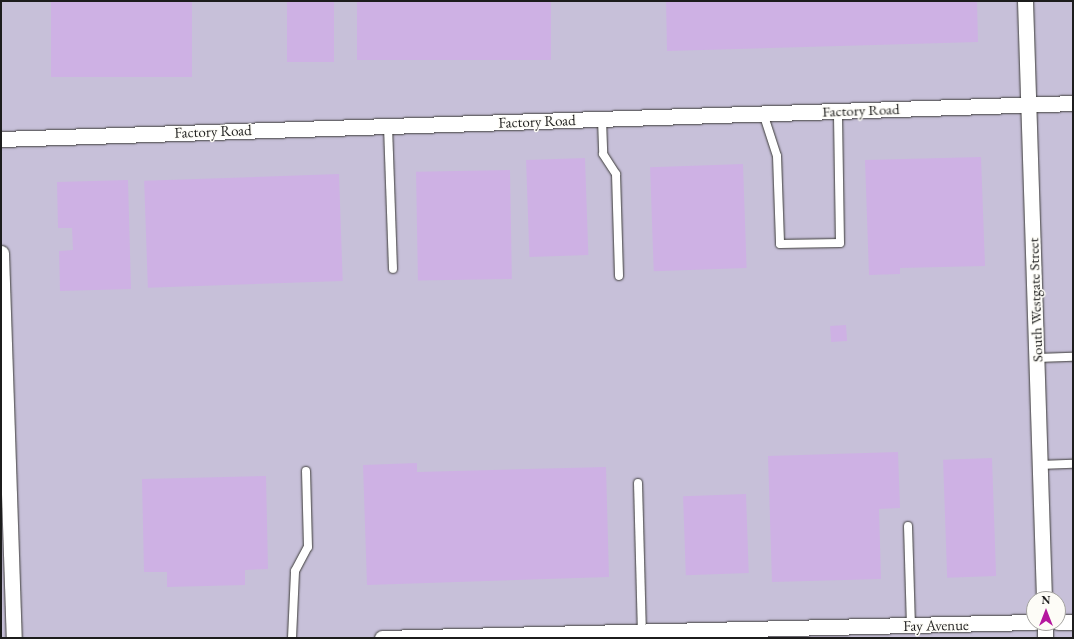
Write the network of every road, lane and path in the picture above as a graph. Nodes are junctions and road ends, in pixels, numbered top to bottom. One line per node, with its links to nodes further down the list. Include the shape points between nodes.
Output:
1 (1025, 1): 3 (street, South Westgate Street)
2 (1073, 103): 3 (street, Factory Road)
3 (1029, 104): 4 (street, Factory Road); 13 (street, South Westgate Street)
4 (838, 111): 5 (street, Factory Road); 5 (lane, via 840,243 780,244 777,156)
5 (763, 113): 6 (street, Factory Road)
6 (602, 119): 7 (street, Factory Road); 11 (lane, via 603,154 616,174)
7 (388, 126): 8 (street, Factory Road); 10 (lane)
8 (1, 138)
9 (1, 253): 14 (street)
10 (393, 269)
11 (618, 276)
12 (1073, 357): 13 (lane)
13 (1038, 358): 16 (street, South Westgate Street)
14 (3, 360): 27 (street)
15 (1073, 464): 16 (lane)
16 (1039, 465): 20 (street, South Westgate Street)
17 (306, 471): 28 (lane, via 308,547 295,571)
18 (638, 483): 23 (lane)
19 (908, 526): 22 (lane)
20 (1044, 591)
21 (1026, 622): 22 (street, Fay Avenue)
22 (910, 625): 24 (street, Fay Avenue)
23 (642, 632): 24 (street, Fay Avenue); 26 (street, Fay Avenue)
24 (680, 634)
25 (518, 636): 26 (street, Fay Avenue); 30 (street, Fay Avenue)
26 (583, 636)
27 (14, 638)
28 (292, 638)
29 (382, 638): 30 (street, Fay Avenue)
30 (389, 638)

